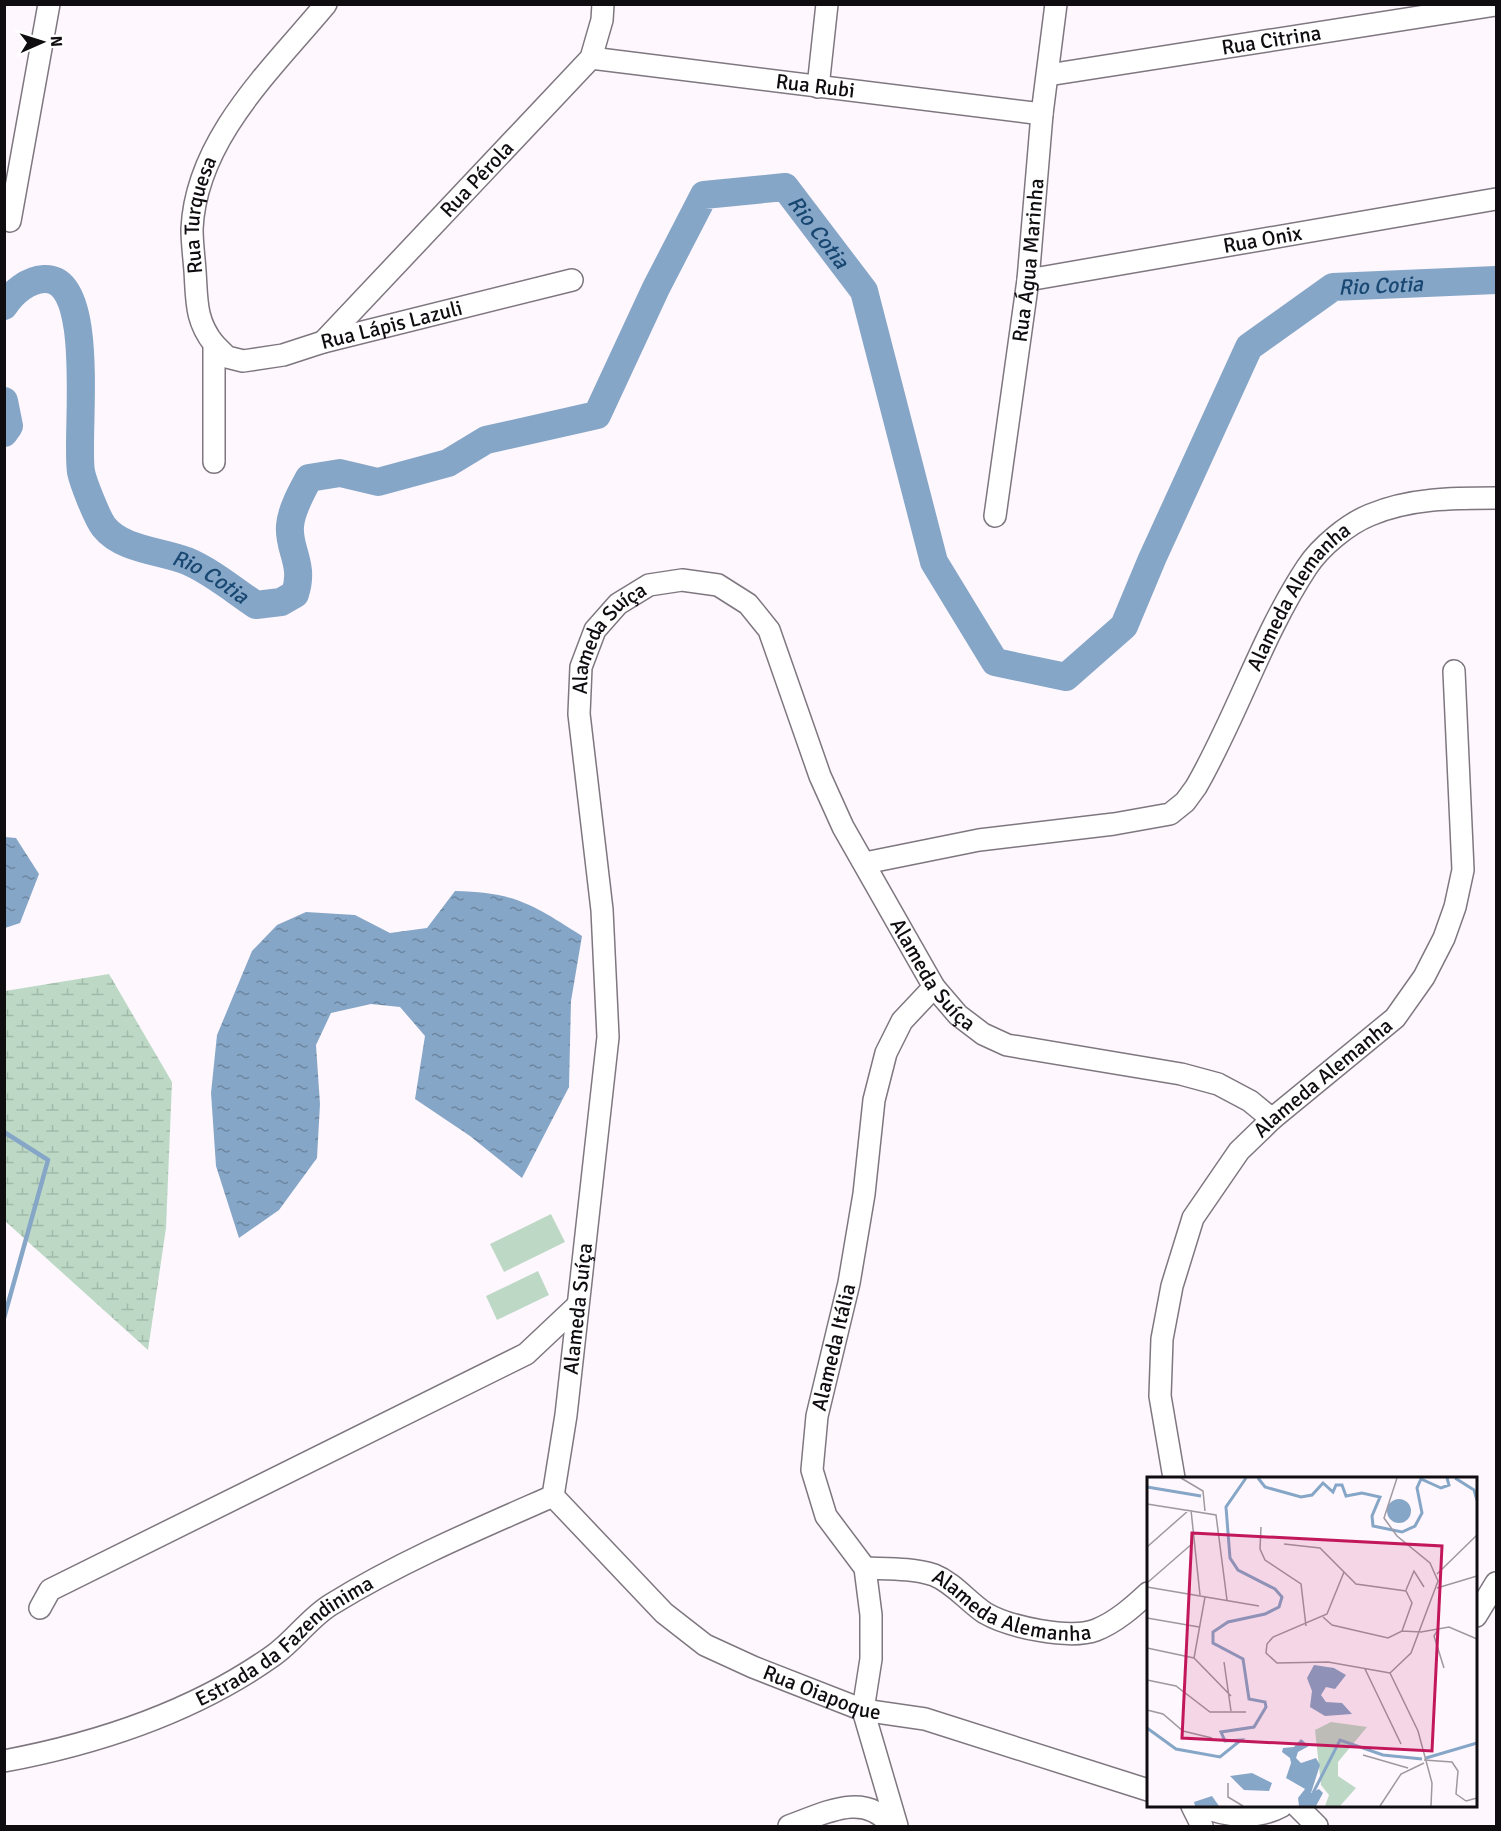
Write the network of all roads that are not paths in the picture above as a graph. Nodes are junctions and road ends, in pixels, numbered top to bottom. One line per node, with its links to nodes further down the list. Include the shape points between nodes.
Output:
1 (49, 4): 13 (street)
2 (326, 4): 17 (street, Rua Turquesa, via 228,125 210,159 192,229 198,315)
3 (603, 4): 8 (street, Rua Pérola)
4 (827, 4): 10 (street)
5 (1056, 4): 9 (street, Rua Água Marinha)
6 (1497, 4): 7 (street, Rua Citrina)
7 (1432, 9): 9 (street, Rua Citrina)
8 (591, 58): 10 (street, Rua Rubi); 16 (street, Rua Pérola)
9 (1048, 75): 11 (street, Rua Água Marinha)
10 (818, 87): 11 (street, Rua Rubi)
11 (1042, 114): 14 (street, Rua Água Marinha)
12 (1497, 199): 14 (street, Rua Onix)
13 (10, 221)
14 (1028, 279): 20 (street, Rua Água Marinha)
15 (572, 280): 16 (street, Rua Lápis Lazuli)
16 (324, 342): 17 (street, Rua Lápis Lazuli, via 283,355 243,361 227,357)
17 (213, 344): 18 (street, Rua Turquesa)
18 (214, 462)
19 (1497, 498): 22 (street, Alameda Alemanha, via 1412,501 1369,515 1333,539 1308,565 1196,787 1170,814 979,840)
20 (995, 516)
21 (1454, 671): 24 (street, Alameda Alemanha, via 1463,870 1444,938 1395,1018)
22 (865, 863): 23 (street, Alameda Suíça); 25 (street, Alameda Suíça, via 843,827 820,776 769,630 748,604 718,585 682,580 649,585 618,604 595,630 581,667 579,714 602,910 608,1037)
23 (934, 987): 24 (street, Alameda Suíça, via 958,1015 983,1035 1007,1045 1181,1074 1218,1084 1250,1101); 28 (street, Alameda Itália, via 902,1022 886,1053 874,1100 849,1283 817,1416 812,1470 826,1516)
24 (1272, 1119): 26 (street, Alameda Alemanha, via 1239,1151 1193,1218 1172,1286 1162,1339 1160,1396)
25 (577, 1306): 27 (street, Alameda Suíça); 31 (street, via 526,1354 50,1590)
26 (1174, 1477)
27 (553, 1496): 33 (street, Rua Oiapoque, via 664,1613 705,1645); 34 (street, Estrada da Fazendinima, via 420,1555 329,1605 276,1654 224,1689 140,1725 71,1748)
28 (866, 1568): 30 (street, Alameda Alemanha, via 936,1576 986,1612 1013,1624 1059,1632 1095,1630 1117,1619); 33 (street, via 871,1659)
29 (1497, 1583): 32 (street)
30 (1147, 1595)
31 (40, 1608)
32 (1477, 1614)
33 (863, 1710): 35 (street, Rua Oiapoque, via 925,1719); 42 (street)
34 (4, 1761)
35 (1147, 1789)
36 (1192, 1807): 43 (street)
37 (1203, 1807): 38 (street, via 1219,1814 1247,1816)
38 (1280, 1807)
39 (1298, 1807): 44 (street)
40 (789, 1827): 41 (street, via 843,1807 864,1807 878,1812)
41 (891, 1827)
42 (897, 1827)
43 (1202, 1827)
44 (1317, 1827)

